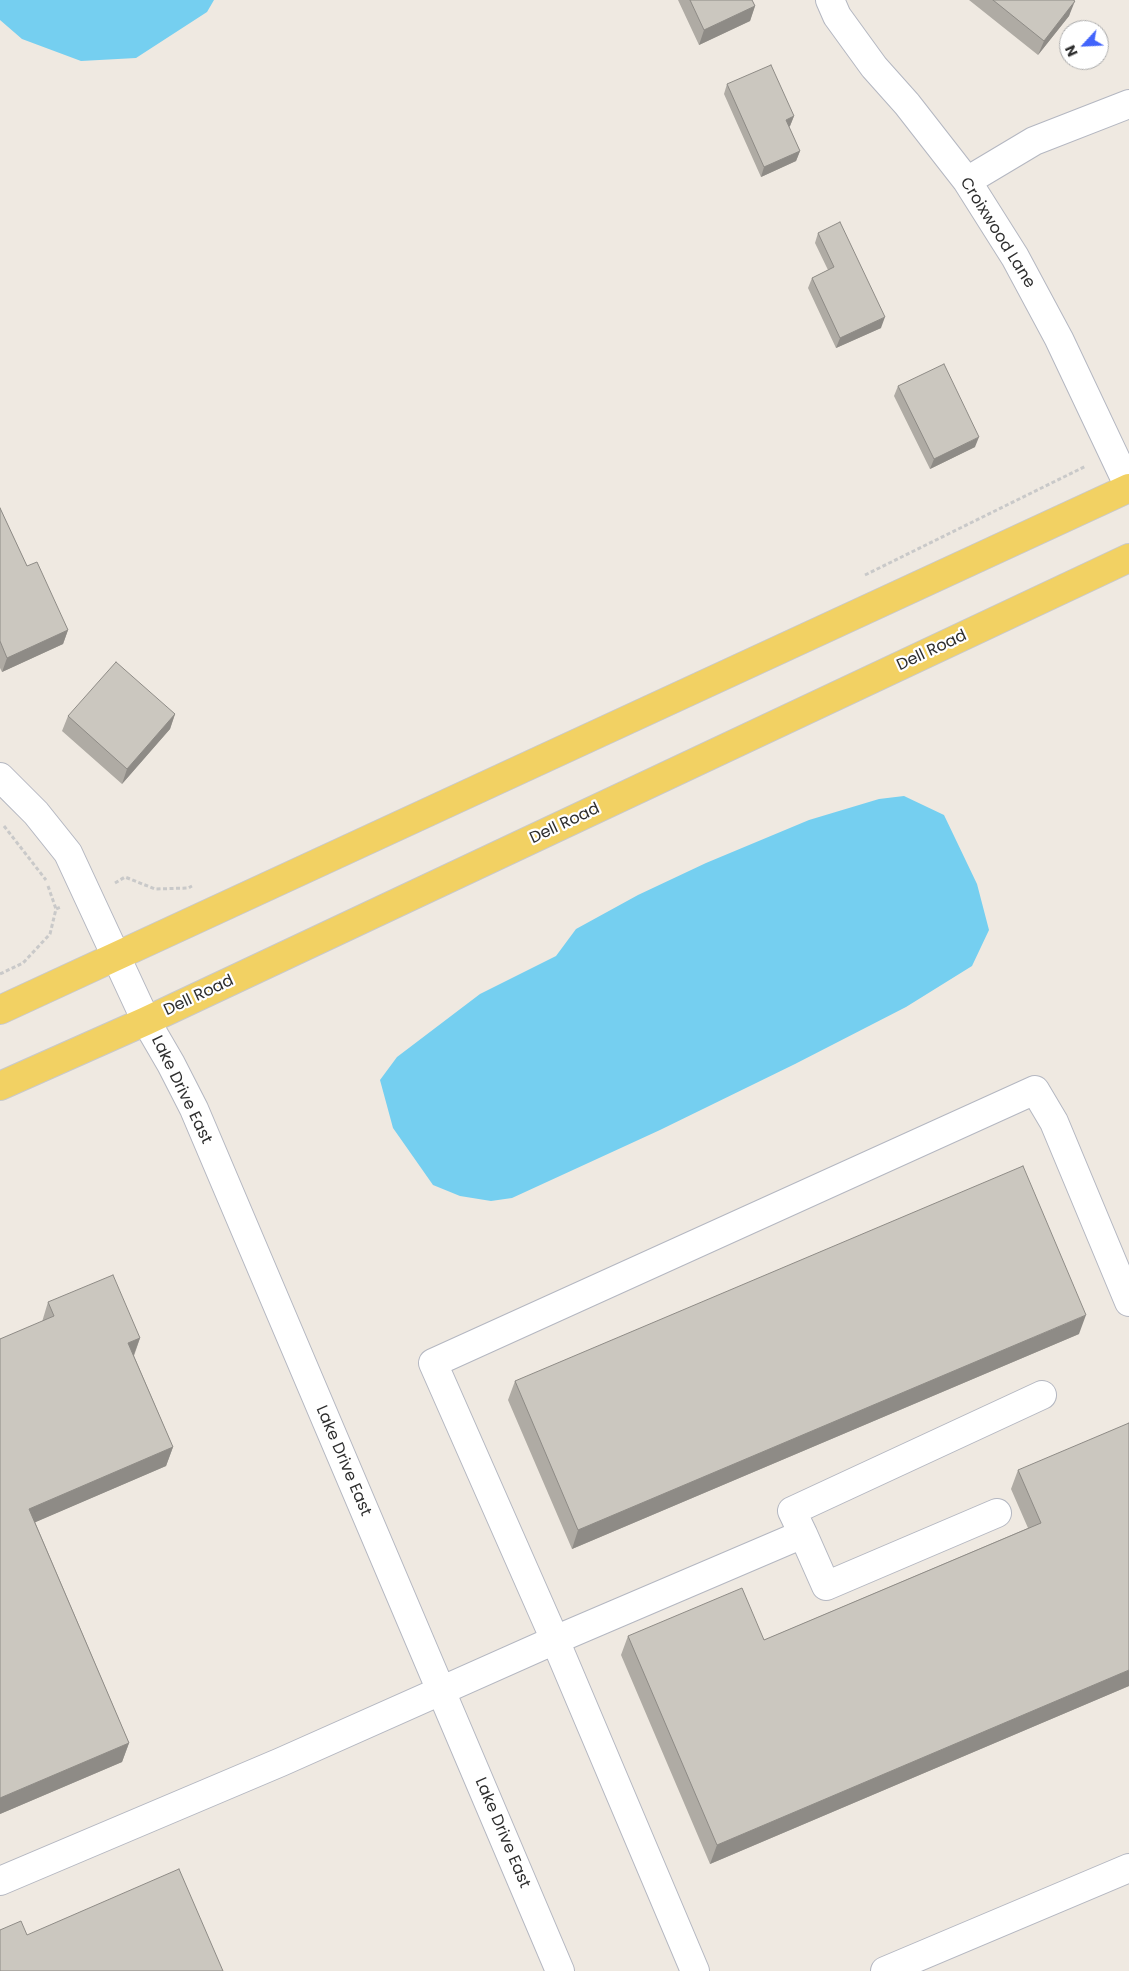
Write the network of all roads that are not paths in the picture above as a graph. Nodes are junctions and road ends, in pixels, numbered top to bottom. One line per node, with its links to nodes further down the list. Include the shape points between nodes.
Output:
1 (830, 0): 3 (street, Croixwood Lane, via 874,67)
2 (1129, 104): 3 (street, via 1034,140)
3 (967, 181): 4 (street, Croixwood Lane, via 1059,338)
4 (1129, 487): 7 (main road)
5 (1129, 558): 9 (main road, Dell Road)
6 (0, 777): 7 (street, Lake Drive East, via 36,813 68,853)
7 (115, 956): 8 (main road); 9 (street, Lake Drive East)
8 (0, 1010)
9 (146, 1021): 10 (main road, Dell Road); 16 (street, Lake Drive East, via 194,1109)
10 (0, 1086)
11 (1129, 1302): 15 (street, via 1054,1122 1034,1090 433,1363)
12 (1042, 1395): 14 (street, via 792,1511)
13 (997, 1513): 14 (street, via 826,1586)
14 (803, 1534): 15 (street)
15 (555, 1640): 16 (street); 20 (street)
16 (440, 1690): 18 (street, via 281,1762); 19 (street, Lake Drive East)
17 (1129, 1868): 21 (street)
18 (0, 1881)
19 (560, 1971)
20 (695, 1971)
21 (885, 1971)

